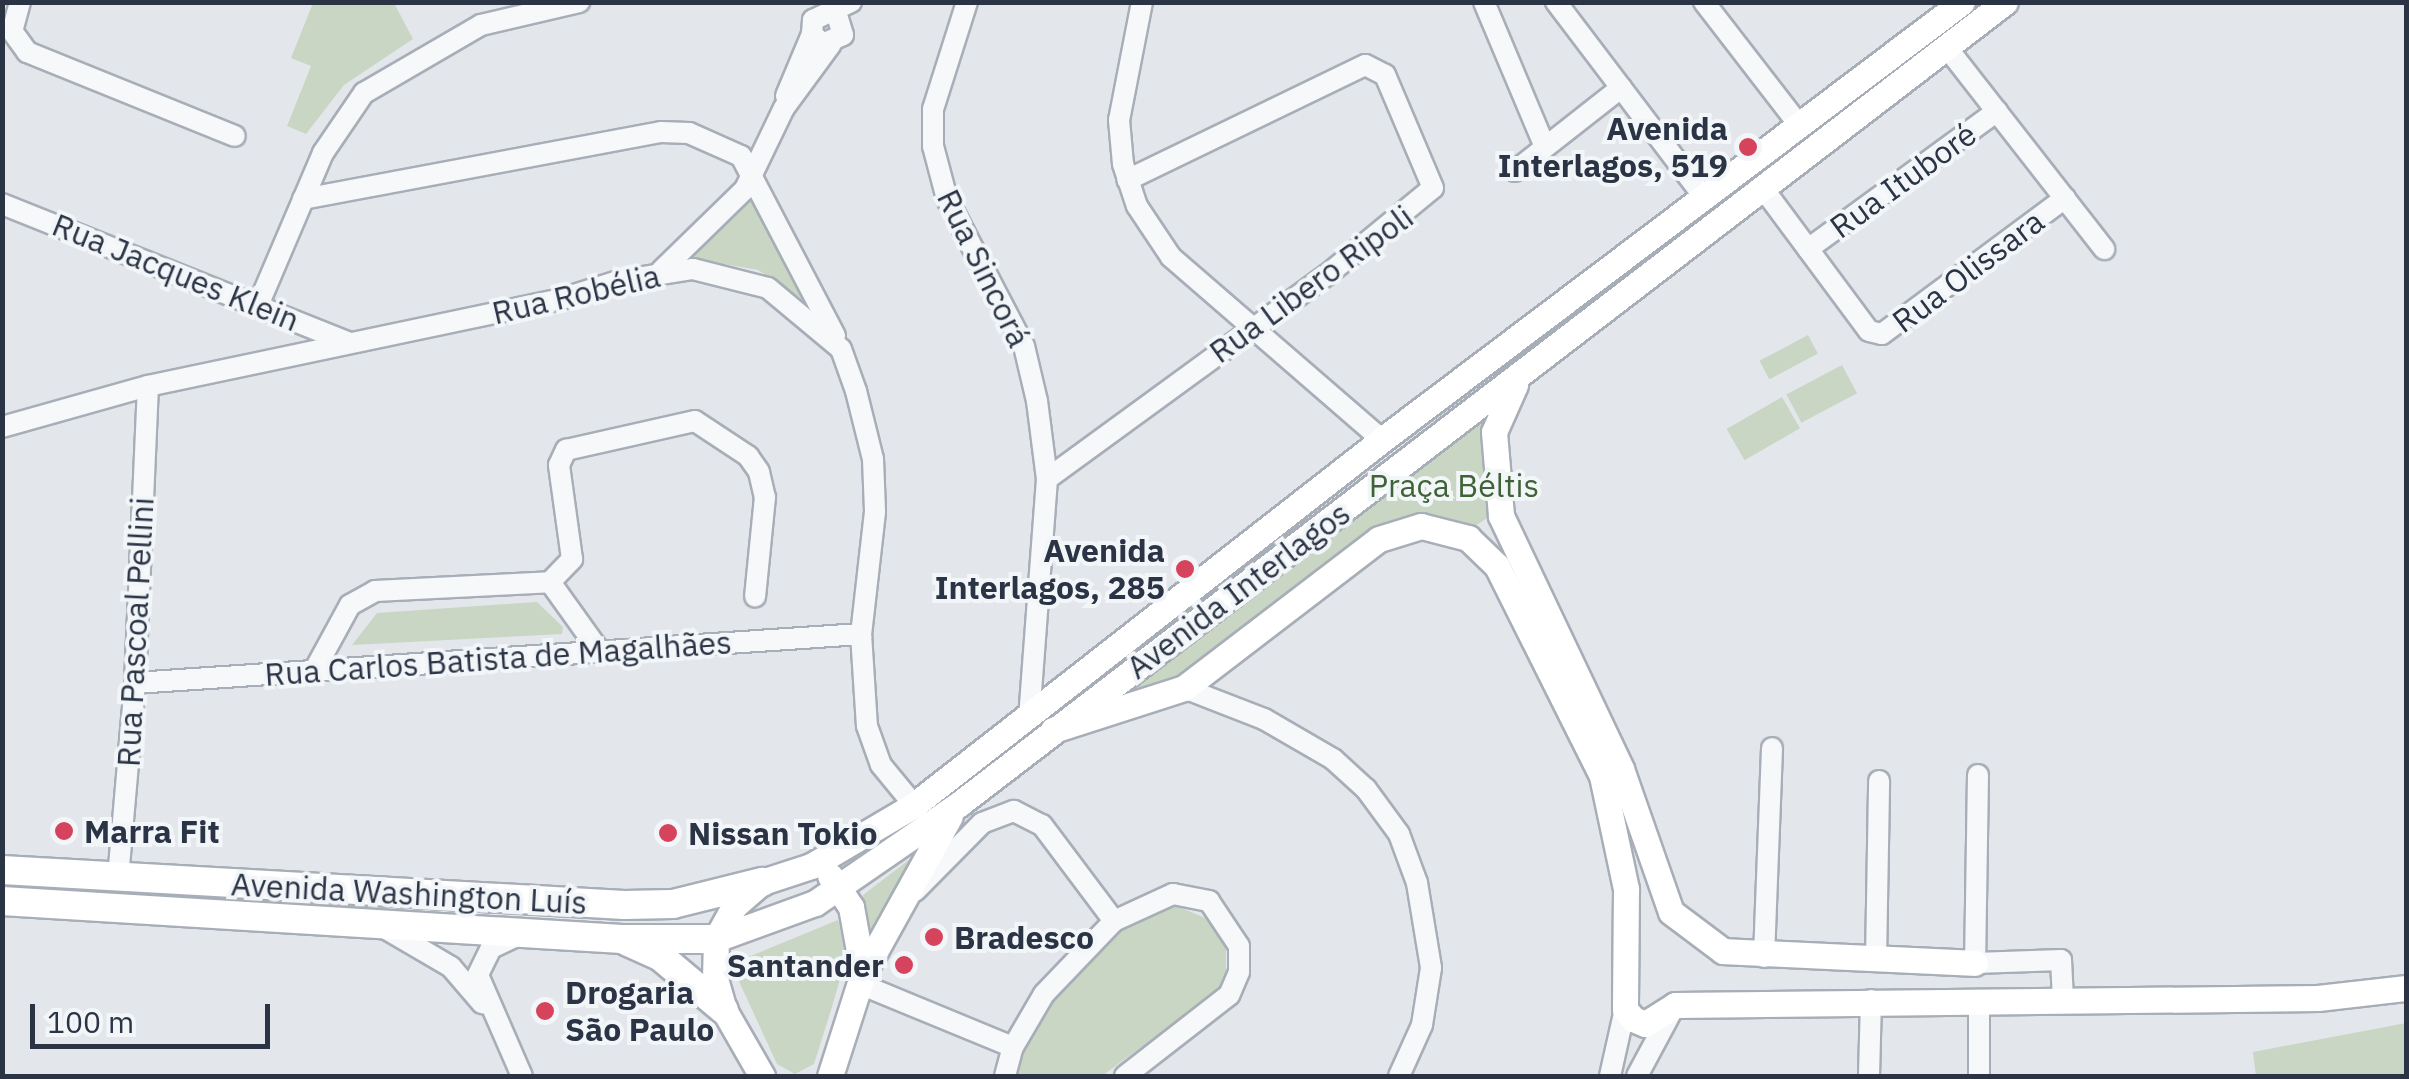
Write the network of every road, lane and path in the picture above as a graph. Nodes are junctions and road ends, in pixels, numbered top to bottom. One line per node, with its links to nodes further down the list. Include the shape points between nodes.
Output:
1 (20, 2): 16 (street, via 12,30 27,52)
2 (578, 2): 24 (street, via 481,25 380,79 342,120)
3 (863, 2): 11 (street)
4 (967, 2): 40 (street, Rua Sincorá, via 934,109 933,146 947,199 1024,346)
5 (1142, 2): 20 (street, via 1121,102)
6 (1484, 2): 17 (street)
7 (1556, 2): 13 (street)
8 (1704, 2): 15 (street)
9 (1962, 2): 15 (main road, Avenida Interlagos)
10 (2006, 2): 12 (main road, Avenida Interlagos)
11 (825, 15): 19 (street)
12 (1948, 48): 14 (street); 21 (main road, Avenida Interlagos)
13 (1620, 88): 17 (street); 22 (street)
14 (1997, 111): 23 (street); 26 (street, Rua Ituboré)
15 (1799, 125): 22 (main road, Avenida Interlagos)
16 (235, 136)
17 (1545, 148): 18 (street)
18 (1515, 171)
19 (751, 178): 24 (street, via 741,156 717,141 660,132); 28 (street, via 718,222); 32 (street)
20 (1127, 180): 30 (street, via 1170,256); 30 (street, Rua Libero Ripoli, via 1355,69 1380,70 1432,192)
21 (1762, 187): 26 (street, Rua Olissara); 33 (main road, Avenida Interlagos)
22 (1705, 198): 35 (main road, Avenida Interlagos)
23 (2065, 198): 26 (street, Rua Olissara, via 1888,334 1868,331); 27 (street)
24 (303, 199): 29 (street)
25 (7, 210): 29 (street, Rua Jacques Klein)
26 (1808, 249)
27 (2104, 249)
28 (656, 275): 31 (street, Rua Robélia); 32 (street, Rua Robélia, via 693,269 754,282 801,311)
29 (259, 303): 31 (street, Rua Jacques Klein)
30 (1254, 327): 39 (street); 40 (street, Rua Libero Ripoli)
31 (349, 343): 34 (street, Rua Robélia)
32 (841, 349): 45 (street, via 873,459 873,556)
33 (1518, 380): 36 (main road, Avenida Interlagos); 38 (main road)
34 (148, 386): 37 (street, Rua Robélia); 48 (street, Rua Pascoal Pellini)
35 (1454, 386): 36 (main road); 39 (main road, Avenida Interlagos)
36 (1480, 408): 38 (main road); 51 (main road, Avenida Interlagos)
37 (2, 427)
38 (1494, 432): 41 (main road)
39 (1382, 440): 50 (main road, Avenida Interlagos)
40 (1047, 479): 50 (street, Rua Sincorá)
41 (1500, 516): 42 (main road); 53 (main road)
42 (1468, 538): 49 (main road, via 1421,526 1379,540); 53 (main road, via 1498,566)
43 (550, 582): 44 (street, via 572,559 559,465 566,450 695,421 748,456 759,472 765,498); 46 (street); 47 (street, via 367,593 350,605)
44 (755, 598)
45 (861, 634): 46 (street, Rua Carlos Batista de Magalhães); 56 (street, via 867,726 881,765)
46 (598, 649): 47 (street, Rua Carlos Batista de Magalhães)
47 (314, 671): 48 (street, Rua Carlos Batista de Magalhães)
48 (135, 683): 60 (street, Rua Pascoal Pellini)
49 (1184, 688): 51 (main road); 90 (street, via 1264,720 1333,759 1399,834 1418,883 1432,968 1422,1025)
50 (1029, 718): 56 (main road, Avenida Interlagos)
51 (1053, 730): 57 (main road, Avenida Interlagos)
52 (1772, 748): 70 (street)
53 (1612, 772): 70 (main road, via 1671,912 1705,943); 81 (main road, via 1626,889)
54 (1978, 775): 72 (street)
55 (1879, 781): 71 (street)
56 (914, 804): 58 (main road, Avenida Interlagos)
57 (958, 804): 62 (main road, Avenida Interlagos); 64 (main road)
58 (812, 866): 61 (main road, Avenida Washington Luís); 62 (main road)
59 (2, 870): 60 (highway, Avenida Washington Luís)
60 (118, 878): 61 (highway, Avenida Washington Luís, via 624,905 673,904)
61 (762, 882): 69 (main road, via 734,906)
62 (840, 886): 69 (main road, Avenida Interlagos, via 784,918); 73 (main road, via 859,929)
63 (2, 901): 65 (highway, Avenida Washington Luís)
64 (902, 903): 66 (street, via 982,823 1014,811 1042,825); 73 (main road)
65 (358, 920): 67 (highway, Avenida Washington Luís); 83 (street, via 397,933 451,967)
66 (1114, 921): 84 (street, via 1044,994); 89 (street, via 1158,897 1188,894 1222,913 1238,946 1240,972 1229,995)
67 (526, 933): 68 (highway, Avenida Washington Luís); 83 (street, via 491,948 480,964 480,987)
68 (622, 939): 69 (highway, Avenida Interlagos); 82 (highway, via 660,958)
69 (716, 939): 82 (main road, via 715,980)
70 (1764, 957): 71 (main road)
71 (1876, 960): 72 (main road)
72 (1975, 963): 76 (main road); 78 (main road, via 1990,981); 79 (street, via 2062,960)
73 (862, 979): 84 (street); 86 (main road)
74 (2406, 988): 79 (main road, via 2318,998)
75 (1870, 1000): 76 (main road); 80 (main road); 93 (street)
76 (1950, 1000): 77 (main road)
77 (1979, 1000): 78 (main road); 94 (street)
78 (2035, 1000): 79 (main road)
79 (2064, 1000)
80 (1675, 1005): 81 (main road, via 1645,1024); 92 (street)
81 (1625, 1008): 91 (street)
82 (724, 1010): 85 (main road)
83 (495, 1021): 87 (street)
84 (1013, 1047): 88 (street)
85 (764, 1075)
86 (828, 1075)
87 (522, 1076)
88 (1005, 1076)
89 (1125, 1076)
90 (1399, 1076)
91 (1610, 1076)
92 (1637, 1076)
93 (1868, 1076)
94 (1980, 1076)

